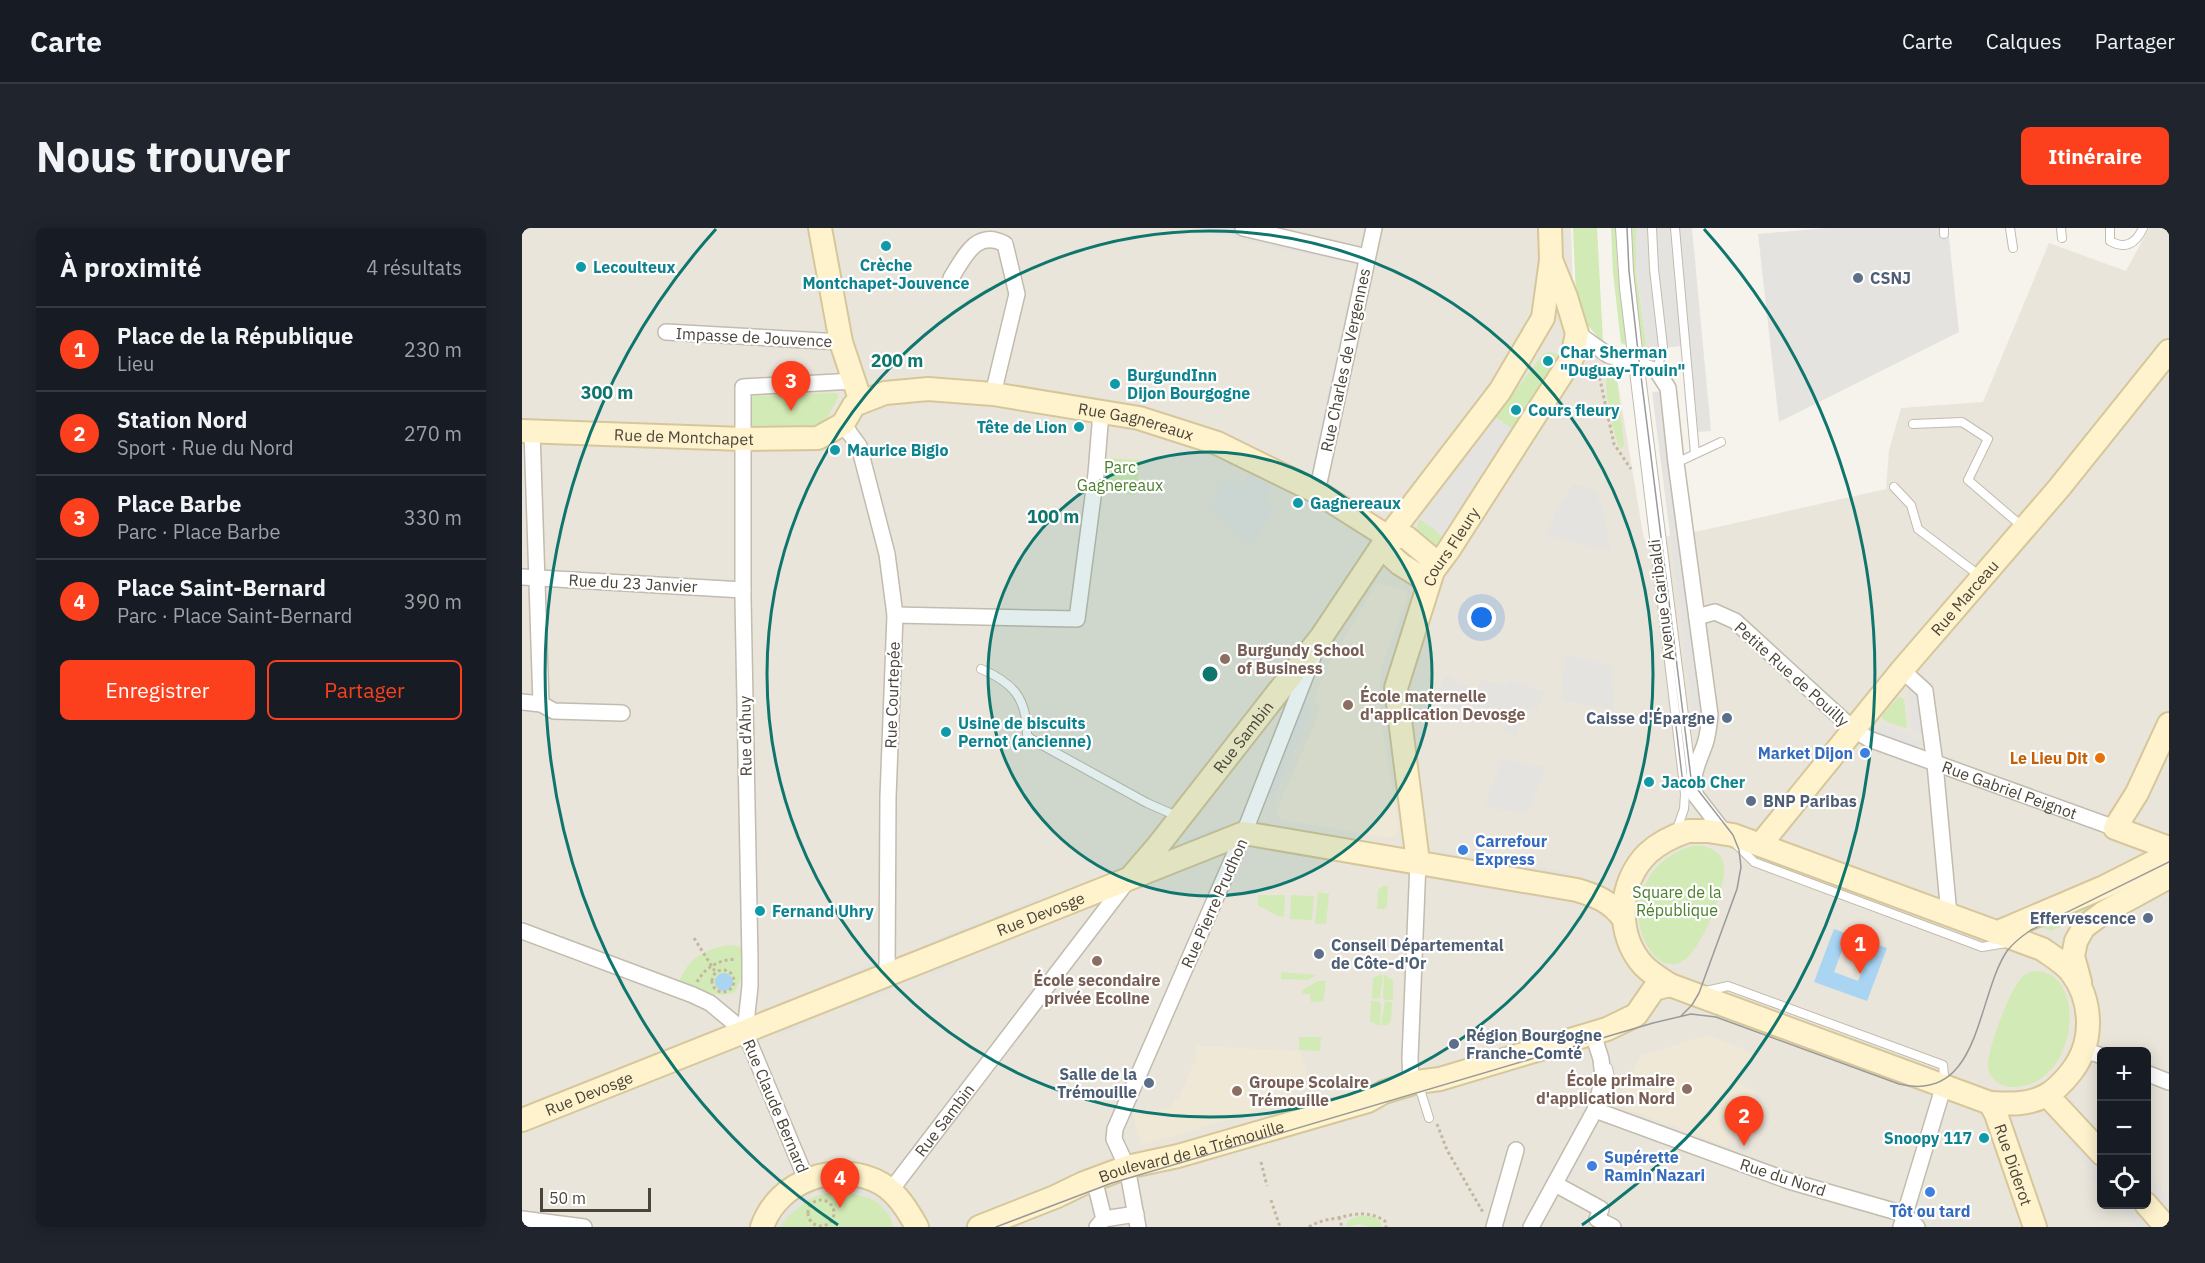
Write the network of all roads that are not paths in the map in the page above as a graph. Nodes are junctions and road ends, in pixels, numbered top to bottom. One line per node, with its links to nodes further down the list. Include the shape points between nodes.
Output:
1 (820, 228): 22 (main road)
2 (1243, 228): 16 (street)
3 (1374, 228): 16 (street, Rue Charles de Vergennes)
4 (1550, 228): 17 (main road)
5 (1564, 228): 17 (main road, via 1566,255)
6 (1620, 228): 24 (lane, Avenue Garibaldi, via 1624,288)
7 (1627, 228): 24 (lane, Avenue Garibaldi)
8 (1652, 228): 25 (lane, via 1663,347)
9 (1676, 228): 34 (lane)
10 (2010, 228): 15 (lane)
11 (2061, 228): 14 (lane)
12 (2110, 228): 13 (lane, via 2110,241 2119,246 2130,245)
13 (2143, 228)
14 (2062, 238)
15 (2013, 248)
16 (1367, 257): 37 (street, Rue Charles de Vergennes)
17 (1555, 268): 19 (main road, Rue Sambin); 20 (main road, Cours Fleury)
18 (951, 278): 27 (street, via 972,245 996,239 1005,244 1017,294)
19 (1543, 318): 20 (main road, via 1549,316); 39 (main road, Rue Sambin, via 1500,391)
20 (1574, 328): 24 (street, via 1608,355); 40 (main road, Cours Fleury, via 1571,359)
21 (666, 332): 22 (street, Impasse de Jouvence)
22 (841, 342): 26 (main road)
23 (2169, 351): 38 (main road, Rue Marceau)
24 (1636, 363): 25 (street); 55 (lane, Avenue Garibaldi); 60 (lane, Avenue Garibaldi, via 1685,794)
25 (1657, 372): 35 (street, Avenue Garibaldi, via 1668,388)
26 (858, 391): 27 (main road, Rue Gagnereaux, via 928,389); 29 (main road); 32 (street, Rue d'Ahuy, via 743,387)
27 (993, 394): 28 (main road, Rue Gagnereaux)
28 (1101, 412): 37 (main road, Rue Gagnereaux, via 1139,418 1217,443); 44 (street, via 1077,619)
29 (843, 424): 32 (main road, Rue de Montchapet, via 818,438); 44 (street, Rue Courtepée, via 859,446 887,554)
30 (1913, 424): 38 (lane, via 1962,422 1988,440 1968,480)
31 (527, 431): 32 (main road, Rue de Montchapet); 41 (street)
32 (742, 440): 43 (street, Rue d'Ahuy)
33 (1721, 442): 34 (lane)
34 (1695, 454): 35 (lane)
35 (1676, 463): 45 (street, Avenue Garibaldi)
36 (1894, 487): 42 (lane, via 1911,505 1918,529)
37 (1317, 492): 39 (main road, Rue Gagnereaux)
38 (2025, 528): 42 (main road, Rue Marceau)
39 (1388, 537): 40 (main road, Rue Gagnereaux, via 1406,537 1431,558); 46 (main road, Rue Sambin)
40 (1433, 571): 64 (main road, Cours Fleury, via 1396,688)
41 (529, 577): 43 (street, Rue du 23 Janvier); 50 (street)
42 (1982, 578): 48 (main road, Rue Marceau)
43 (743, 590): 79 (street, Rue d'Ahuy, via 750,960)
44 (895, 615): 75 (street, Rue Courtepée)
45 (1697, 617): 53 (street, Petite Rue de Pouilly, via 1715,612 1736,621); 55 (street, Avenue Garibaldi, via 1710,716 1693,779)
46 (1322, 636): 56 (main road, Rue Sambin); 59 (street, Rue Pierre Prudhon)
47 (981, 669): 56 (lane, via 1001,677 1014,690 1023,705 1031,739)
48 (1902, 670): 53 (main road, Rue Marceau); 54 (street, via 1925,691)
49 (522, 702): 50 (street)
50 (541, 704): 51 (street, via 554,711)
51 (622, 713)
52 (2169, 724): 57 (main road, via 2137,793)
53 (1853, 729): 54 (street, Rue Gabriel Peignot); 61 (main road, Rue Marceau)
54 (1935, 764): 57 (street, Rue Gabriel Peignot); 70 (street)
55 (1694, 790): 58 (street, Avenue Garibaldi)
56 (1180, 818): 67 (main road, Rue Sambin)
57 (2115, 828): 62 (main road, Rue Gabriel Peignot)
58 (1724, 832): 60 (main road, via 1688,831); 61 (main road); 69 (lane, via 1754,862)
59 (1244, 833): 64 (main road); 67 (main road, Rue Devosge); 93 (street, Rue Pierre Prudhon, via 1115,1129 1115,1145)
60 (1673, 836): 65 (main road, via 1649,851)
61 (1760, 845): 69 (main road)
62 (2169, 848)
63 (2169, 854): 73 (main road, via 2104,887)
64 (1418, 862): 68 (main road); 84 (street, via 1410,1048)
65 (1633, 873): 68 (main road, via 1596,888); 71 (main road, via 1626,890)
66 (2169, 877): 77 (main road, via 2084,927 2073,956)
67 (1129, 879): 75 (main road, Rue Devosge); 97 (street, Rue Sambin)
68 (1577, 890): 71 (main road, via 1605,900)
69 (1880, 899): 70 (main road); 74 (lane, via 1982,946)
70 (1949, 915): 73 (main road)
71 (1623, 918): 76 (main road, via 1640,961)
72 (522, 931): 79 (street, via 710,1004)
73 (1996, 933): 74 (main road)
74 (2020, 941): 77 (main road, via 2057,959)
75 (887, 975): 79 (main road, Rue Devosge)
76 (1670, 985): 78 (main road, Boulevard de la Trémouille, via 1654,989 1636,1015); 85 (main road, via 1833,1035)
77 (2082, 989): 81 (main road)
78 (1607, 1029): 80 (main road, Boulevard de la Trémouille); 88 (lane, via 1600,1039 1610,1085)
79 (745, 1032): 90 (main road, Rue Devosge); 95 (street, Rue Claude Bernard)
80 (1584, 1036): 84 (main road, Boulevard de la Trémouille, via 1440,1079); 88 (street, via 1595,1040 1601,1059 1602,1084)
81 (2093, 1053): 86 (main road)
82 (2151, 1075): 83 (street)
83 (2169, 1082)
84 (1414, 1083): 89 (lane); 93 (main road, Boulevard de la Trémouille, via 1368,1101)
85 (1944, 1085): 87 (main road); 101 (street)
86 (2047, 1095): 87 (main road, via 2030,1102); 91 (main road)
87 (1990, 1103): 111 (main road, Rue Diderot)
88 (1595, 1110): 96 (street); 101 (street, Rue du Nord)
89 (1432, 1118)
90 (522, 1120)
91 (2097, 1149)
92 (1516, 1150): 102 (street)
93 (1127, 1167): 94 (main road, Boulevard de la Trémouille); 100 (street, Rue Pierre Prudhon)
94 (1094, 1179): 103 (street); 107 (main road, Boulevard de la Trémouille)
95 (807, 1181): 97 (main road, via 830,1174 852,1175 872,1179); 105 (main road, via 776,1201)
96 (1555, 1184): 108 (street); 109 (street, via 1601,1209 1597,1219)
97 (891, 1190): 106 (main road)
98 (2150, 1209): 112 (main road)
99 (522, 1219): 104 (street)
100 (1137, 1221): 103 (street)
101 (1903, 1221): 110 (street)
102 (1490, 1222)
103 (1101, 1223)
104 (584, 1227)
105 (762, 1227)
106 (916, 1227)
107 (979, 1227)
108 (1531, 1227)
109 (1613, 1227)
110 (1917, 1227)
111 (2035, 1227)
112 (2166, 1227)

